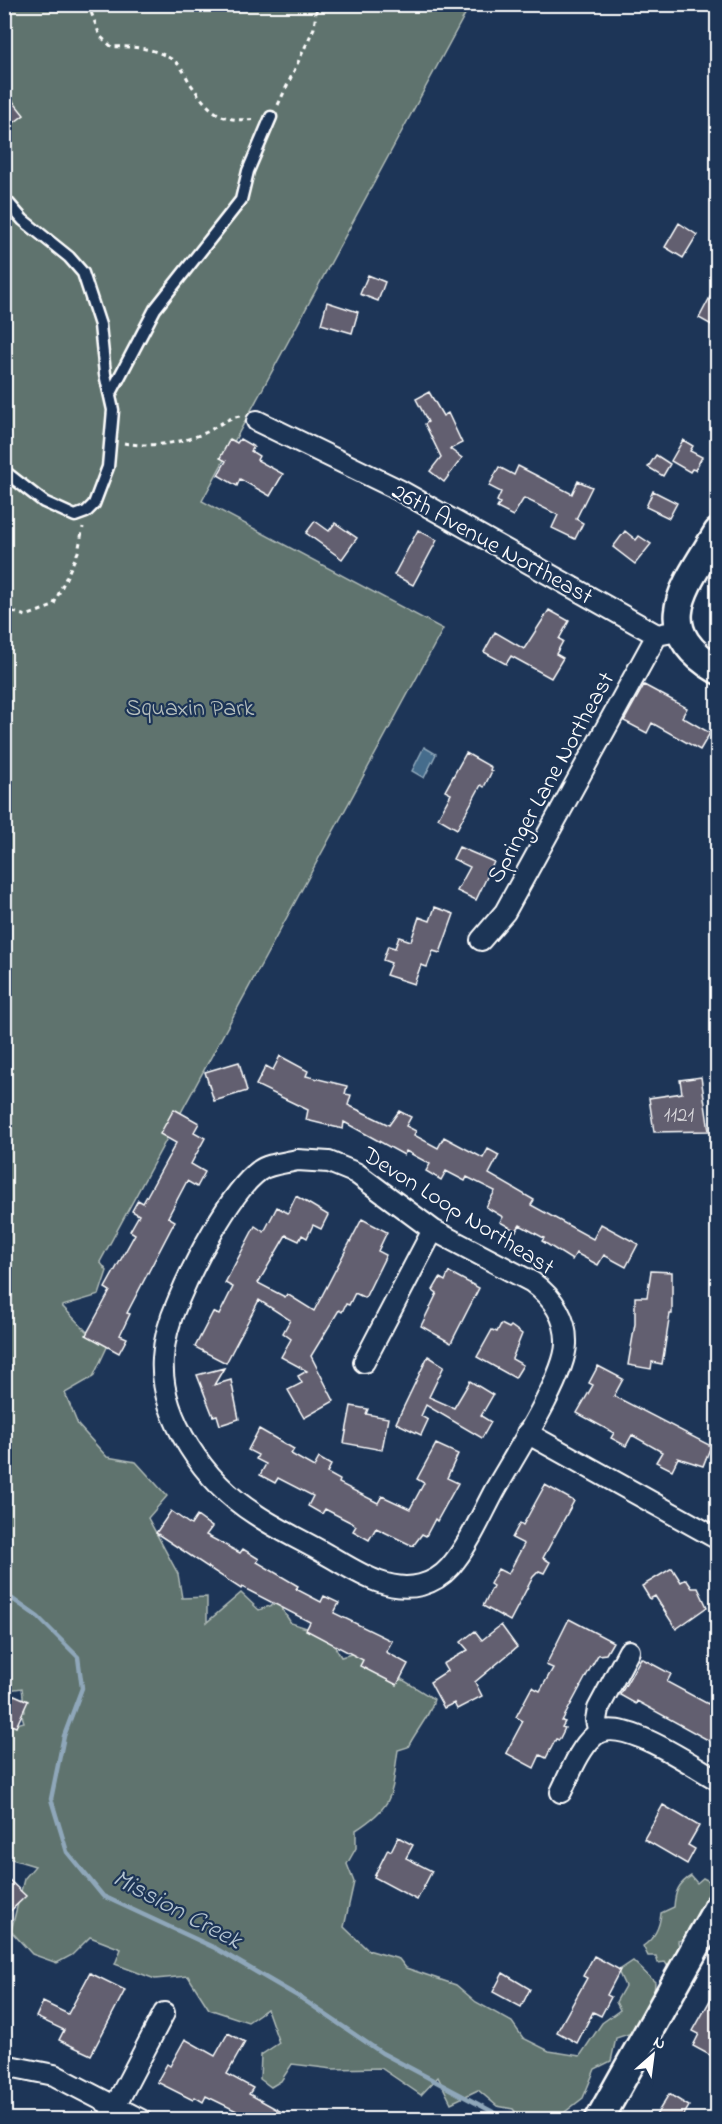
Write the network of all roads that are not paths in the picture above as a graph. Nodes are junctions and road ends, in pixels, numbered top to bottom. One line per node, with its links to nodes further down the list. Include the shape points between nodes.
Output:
1 (271, 117): 3 (lane, via 248,171 241,200 155,309)
2 (4, 198): 3 (lane, via 83,273 100,325)
3 (110, 395): 5 (lane, via 113,410 108,467 94,504 86,512 75,516 44,502)
4 (257, 421): 7 (street, 26th Avenue Northeast, via 399,490)
5 (4, 471)
6 (717, 532): 7 (street, via 682,597)
7 (668, 633): 8 (street, 26th Avenue Northeast); 9 (street, Springer Lane Northeast, via 505,912)
8 (717, 670)
9 (481, 940)
10 (433, 1230): 11 (street); 12 (street, Devon Loop Northeast, via 532,1282 556,1306 566,1332 563,1360); 12 (street, Devon Loop Northeast, via 356,1173 329,1162 297,1160 260,1169 224,1214 172,1316 162,1361 173,1412 202,1464 236,1500 367,1576 403,1587 429,1582 450,1567)
11 (364, 1362)
12 (527, 1433): 13 (street)
13 (717, 1539)
14 (629, 1651): 15 (street, via 598,1710)
15 (599, 1733): 16 (street, via 613,1728 637,1736); 17 (street, via 586,1745)
16 (717, 1780)
17 (561, 1792)
18 (717, 1907): 23 (street)
19 (164, 2013): 21 (street)
20 (4, 2065): 21 (street, via 54,2074)
21 (112, 2113): 22 (street)
22 (141, 2120)
23 (599, 2120)

